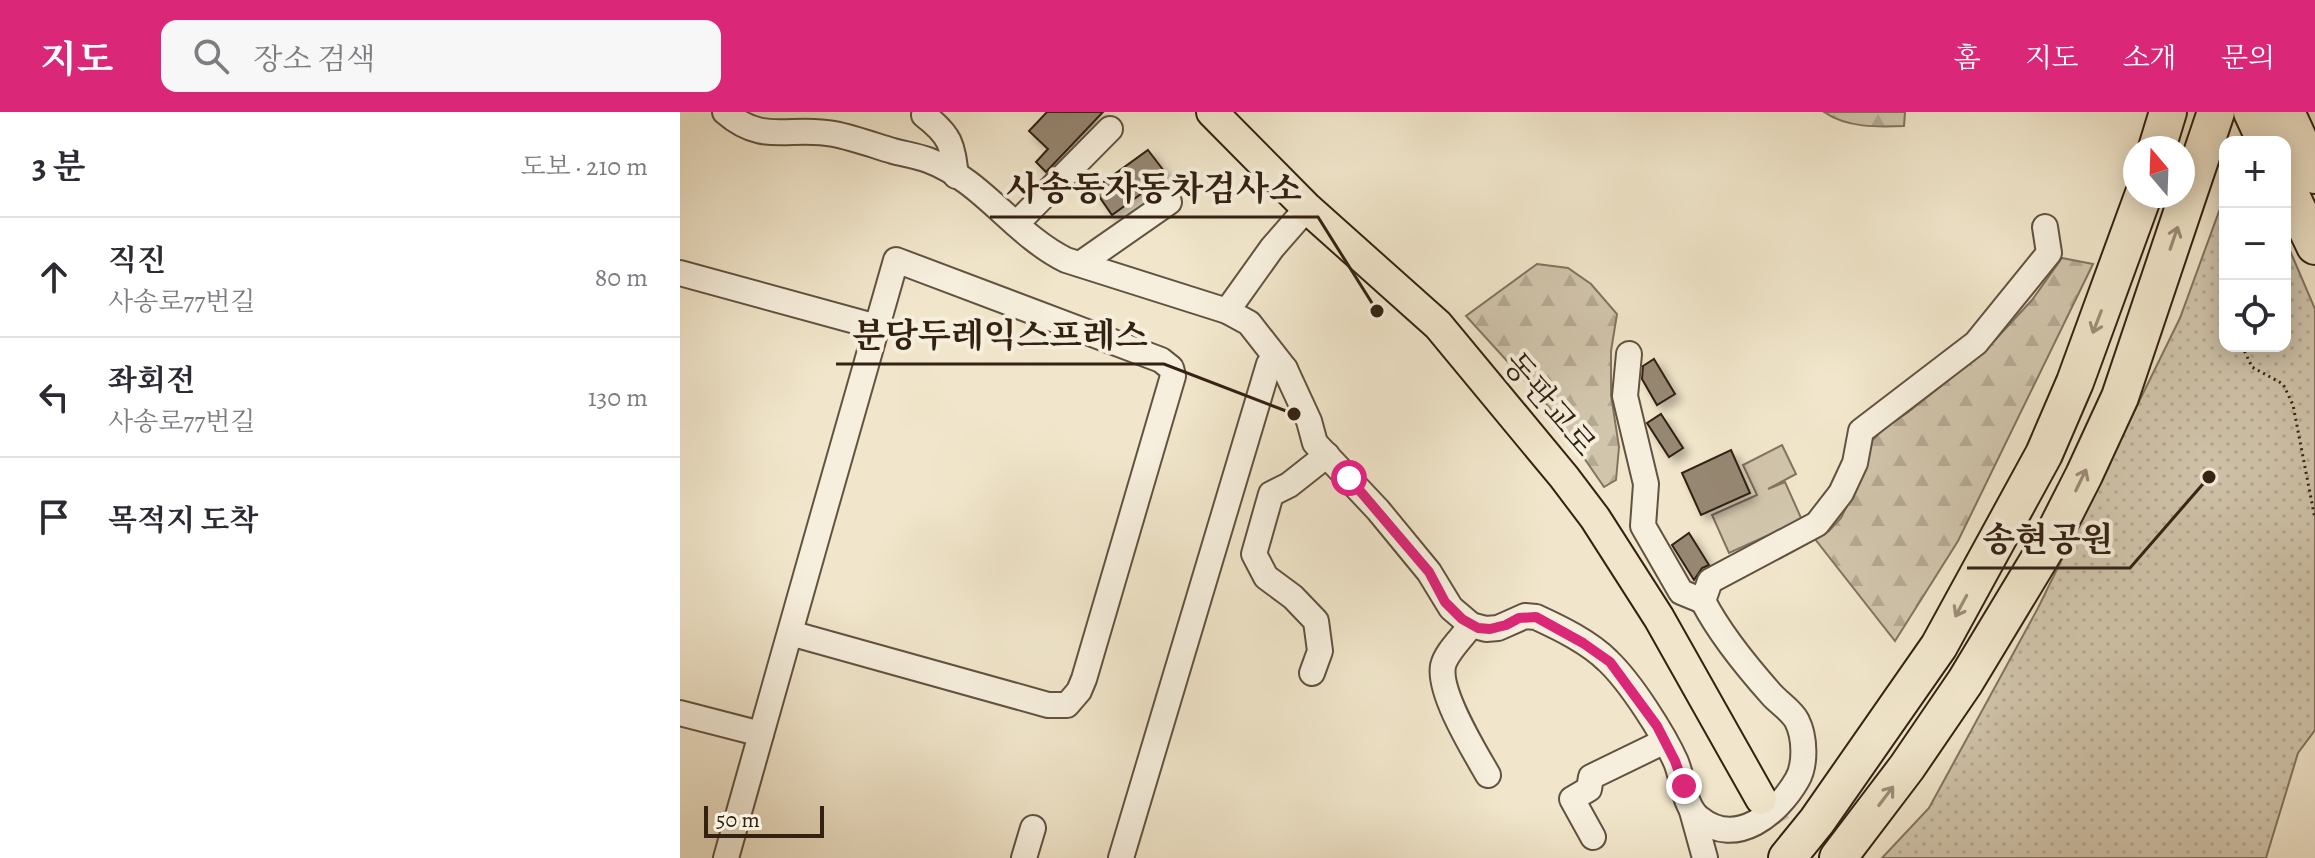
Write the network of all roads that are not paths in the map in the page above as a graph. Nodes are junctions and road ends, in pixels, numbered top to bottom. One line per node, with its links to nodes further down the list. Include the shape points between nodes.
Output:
1 (725, 112): 12 (street, via 738,124 763,133 834,134 930,160)
2 (1212, 112): 15 (main road, 동판교로)
3 (2168, 112): 9 (highway)
4 (2216, 112): 44 (highway, one-way to 4, via 1965,682 2084,475 2120,397)
5 (2252, 112): 10 (highway)
6 (2286, 112): 11 (highway)
7 (924, 115): 12 (street, via 951,143)
8 (1110, 129): 17 (street)
9 (2161, 136)
10 (2263, 136)
11 (2315, 175)
12 (956, 176): 17 (street)
13 (2291, 196): 19 (highway)
14 (1169, 202): 20 (street)
15 (1307, 208): 22 (street); 36 (main road, 동판교로, via 1438,325 1580,498 1659,618)
16 (2139, 208): 43 (highway, one-way to 43, via 2075,382 2037,467 1939,646)
17 (1016, 224): 20 (street, via 1046,250)
18 (2045, 227): 27 (street, via 2049,253 1976,343 1861,431 1855,463 1841,493 1817,524 1710,581)
19 (2315, 246)
20 (1080, 264): 22 (street)
21 (680, 273): 23 (street)
22 (1227, 311): 25 (street, via 1249,323)
23 (877, 327): 29 (street); 29 (street, via 896,260 1161,360 1173,376 1084,679 1067,705 1048,705)
24 (1629, 354): 27 (street, via 1625,396 1646,484 1638,532 1681,592)
25 (1285, 369): 26 (street, via 1315,443); 41 (street, via 1269,364)
26 (1327, 455): 28 (street, via 1429,572 1445,602); 30 (street, via 1271,494 1254,554 1266,577 1316,621 1320,651)
27 (1703, 601): 36 (street, via 1796,721 1802,771 1788,795)
28 (1471, 625): 33 (street, via 1494,629 1532,616 1568,634 1610,662); 34 (street, via 1443,672 1458,721)
29 (790, 633): 32 (street)
30 (1312, 673)
31 (680, 713): 32 (street)
32 (761, 734): 39 (street)
33 (1665, 741): 35 (street); 38 (street, via 1591,777 1589,789 1572,799)
34 (1488, 775)
35 (1692, 811): 36 (street, via 1704,822 1731,830 1748,828); 42 (street)
36 (1759, 811)
37 (1033, 828): 40 (street)
38 (1593, 837)
39 (726, 858)
40 (1024, 858)
41 (1121, 858)
42 (1705, 858)
43 (1787, 858)
44 (1838, 858)

